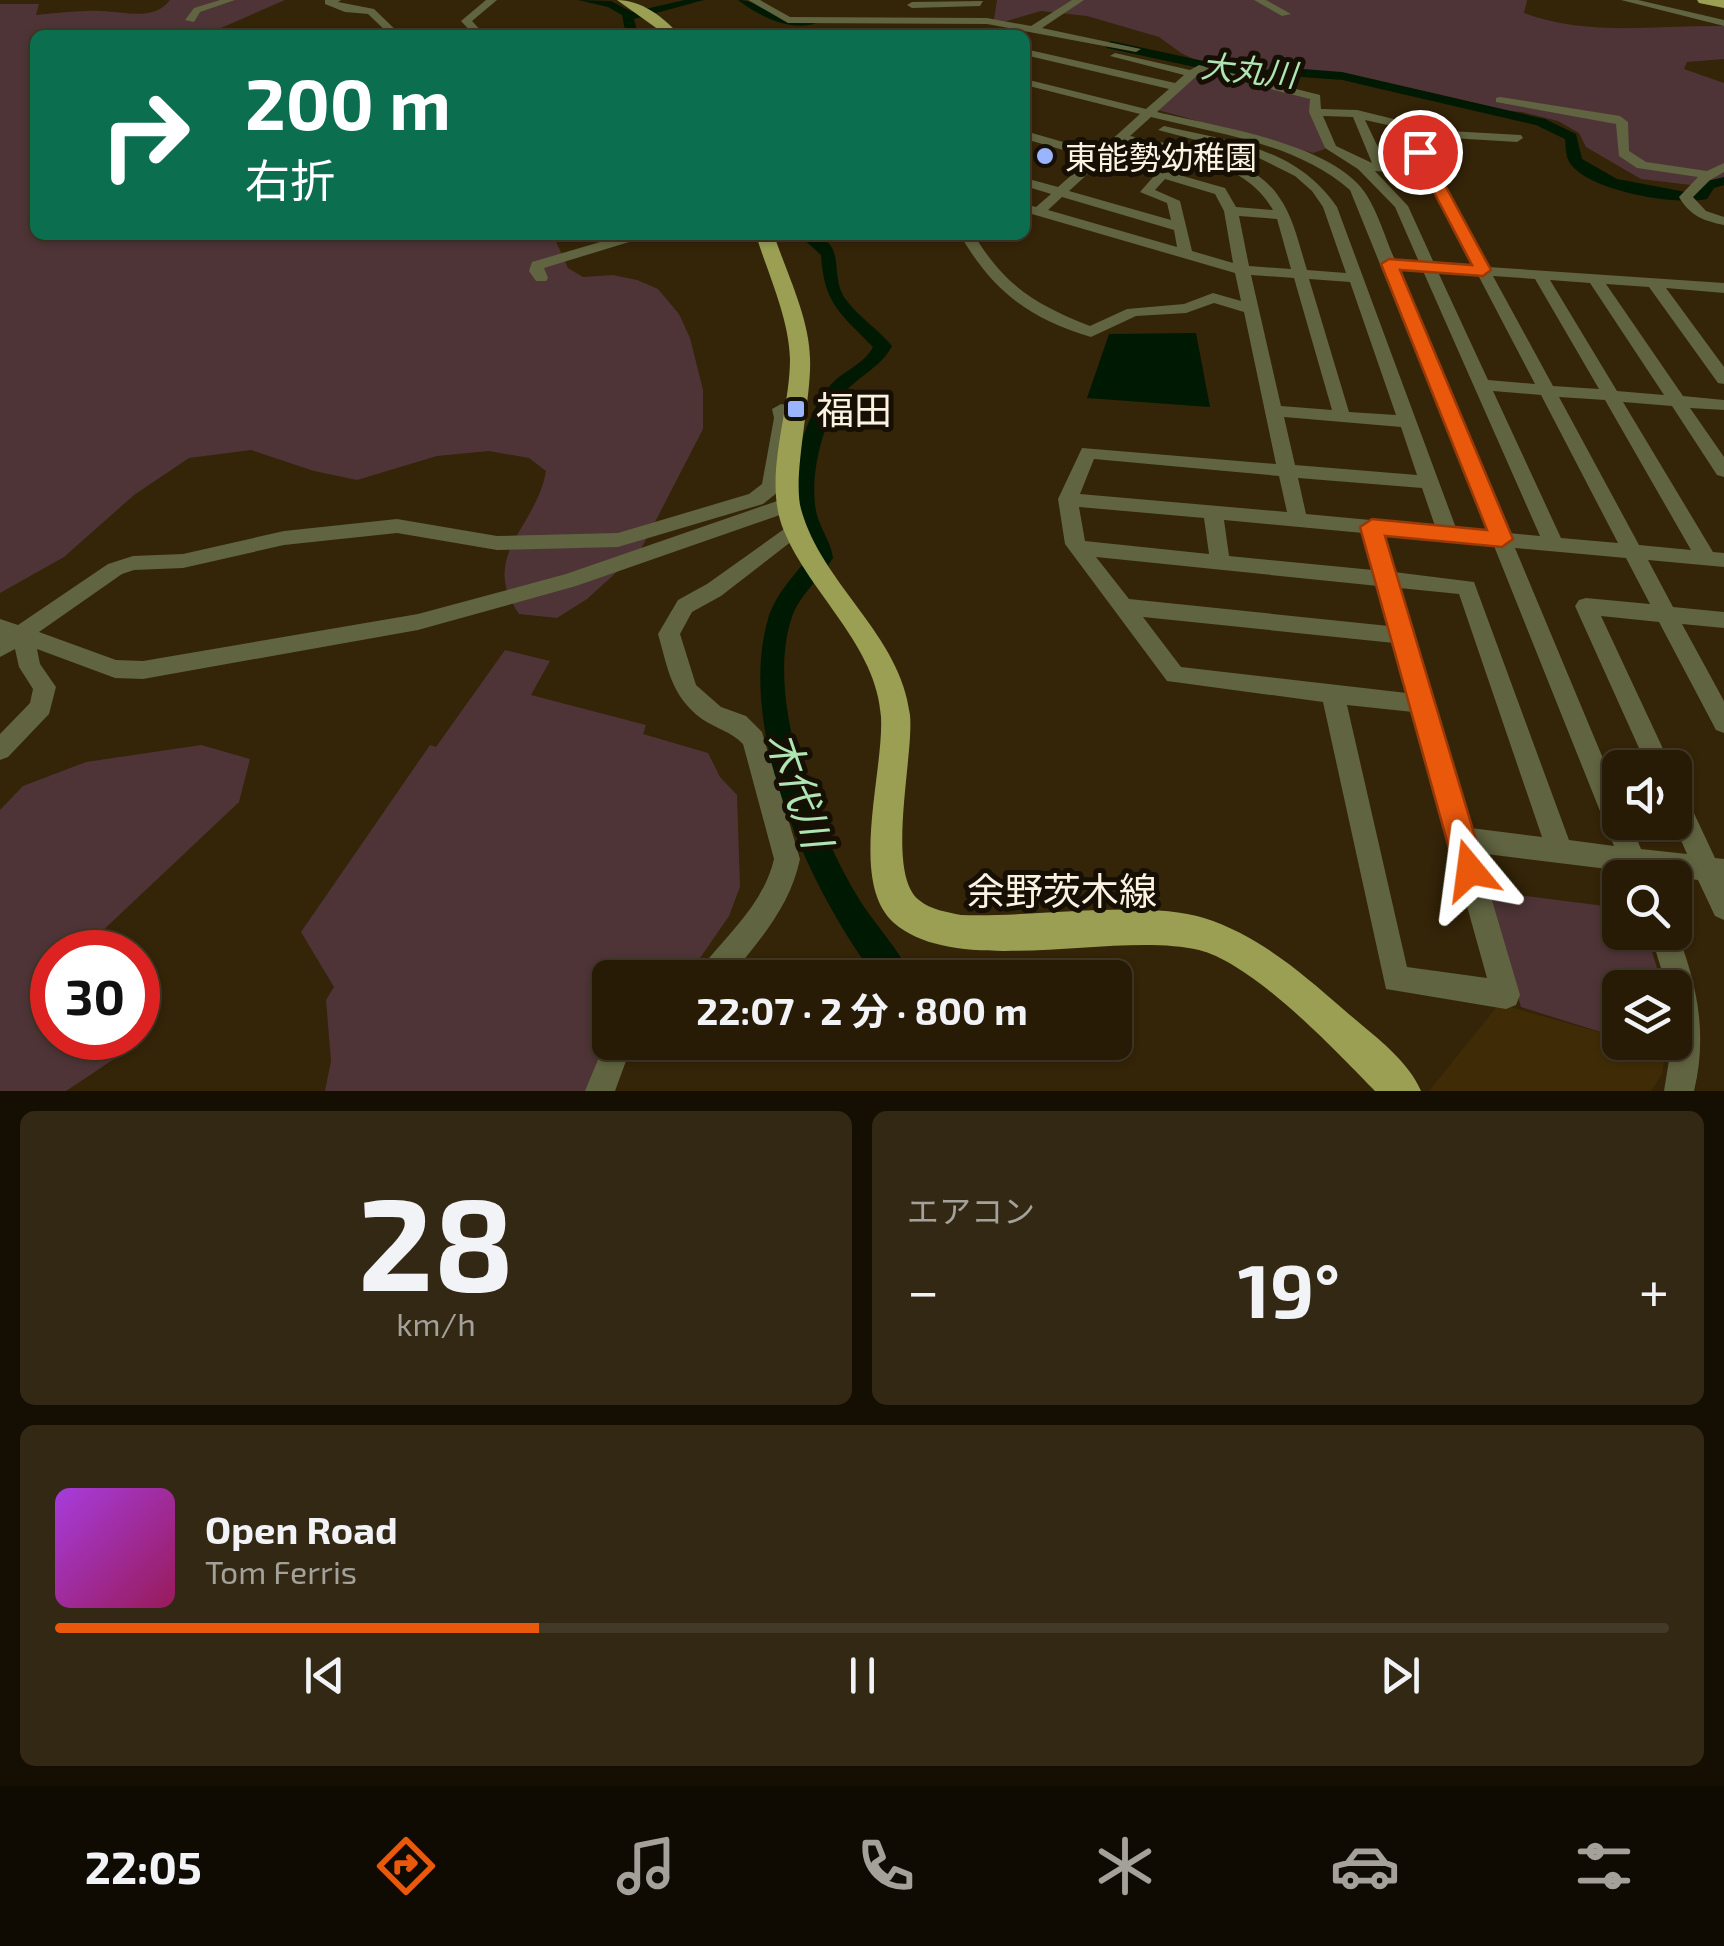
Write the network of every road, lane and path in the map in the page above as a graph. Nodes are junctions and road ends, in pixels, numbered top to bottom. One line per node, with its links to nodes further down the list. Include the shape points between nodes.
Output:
1 (230, 0): 22 (street, via 197,10)
2 (492, 0): 26 (street, via 466,21)
3 (622, 0): 27 (main road)
4 (753, 0): 20 (street, via 788,20)
5 (1047, 0): 18 (street)
6 (1079, 0): 18 (street)
7 (1259, 0): 19 (street)
8 (1626, 0): 23 (street)
9 (1704, 0): 15 (main road)
10 (315, 1): 11 (street)
11 (332, 1): 25 (street, via 370,11)
12 (940, 2): 13 (street); 14 (street)
13 (980, 2): 24 (street)
14 (926, 4): 16 (street); 21 (street)
15 (1724, 4)
16 (907, 5)
17 (849, 6): 20 (street)
18 (1064, 9): 29 (street)
19 (1286, 14)
20 (846, 18): 21 (street, via 868,12)
21 (929, 18): 24 (street)
22 (190, 20)
23 (1724, 23)
24 (988, 27): 28 (street)
25 (391, 30)
26 (475, 30)
27 (667, 30)
28 (963, 30)
29 (1031, 34): 30 (street); 33 (street)
30 (1136, 49)
31 (1030, 54): 35 (street)
32 (1030, 71): 38 (street)
33 (1193, 74): 35 (street); 40 (street, via 1199,68 1316,97)
34 (1030, 83): 39 (street)
35 (1177, 88): 38 (street)
36 (1030, 97): 42 (street)
37 (1500, 100): 54 (street, via 1616,119 1622,122 1623,153 1633,162)
38 (1161, 102): 39 (street)
39 (1150, 112): 42 (street); 67 (street, via 1286,147 1328,166 1355,188)
40 (1314, 112): 41 (street); 48 (street, via 1331,148)
41 (1357, 114): 43 (street); 50 (street)
42 (1138, 123): 45 (street); 51 (street)
43 (1410, 132): 46 (street); 52 (street)
44 (1030, 136): 47 (street)
45 (1121, 138): 47 (street); 55 (street)
46 (1517, 138)
47 (1101, 156): 53 (street); 57 (street)
48 (1363, 166): 50 (street); 68 (street, via 1400,206)
49 (1724, 167): 54 (street)
50 (1380, 168): 52 (street)
51 (1300, 172): 55 (street); 74 (street, via 1325,197)
52 (1430, 172): 70 (street)
53 (1163, 174): 59 (street, via 1211,186); 62 (street, via 1147,192 1173,201)
54 (1708, 175): 61 (street, via 1686,198 1704,215)
55 (1260, 181): 60 (street)
56 (1030, 183): 57 (street)
57 (1060, 192): 58 (street); 62 (street)
58 (1032, 210): 66 (street)
59 (1230, 211): 60 (street); 69 (street)
60 (1283, 214): 71 (street)
61 (1724, 221)
62 (1180, 228): 66 (street)
63 (620, 240): 73 (street, via 537,265)
64 (767, 240): 94 (main road, via 799,344)
65 (969, 240): 78 (street, via 990,276 1032,309 1091,332 1132,312 1186,308 1214,298)
66 (1184, 252): 69 (street)
67 (1389, 264): 68 (street); 98 (street)
68 (1428, 267): 70 (street); 80 (street)
69 (1242, 270): 71 (street); 78 (street)
70 (1483, 270): 72 (street); 81 (street)
71 (1299, 274): 74 (street); 87 (street)
72 (1540, 275): 75 (street); 82 (street)
73 (541, 278)
74 (1356, 278): 88 (street)
75 (1595, 279): 76 (street); 83 (street)
76 (1654, 283): 77 (street); 79 (street)
77 (1721, 291)
78 (1251, 308): 86 (street)
79 (1724, 378)
80 (1482, 385): 81 (street); 99 (street)
81 (1547, 390): 82 (street); 101 (street)
82 (1611, 396): 83 (street); 102 (street)
83 (1678, 402): 84 (street); 90 (street)
84 (1724, 405)
85 (781, 409): 109 (street, via 771,487 756,499 660,529 562,544 474,541 397,526 133,563)
86 (1274, 411): 87 (street); 89 (street)
87 (1342, 416): 88 (street)
88 (1408, 422): 91 (street)
89 (1288, 471): 91 (street); 92 (street, via 1088,452); 95 (street)
90 (1724, 471)
91 (1430, 482): 97 (street)
92 (1068, 499): 93 (street); 100 (street)
93 (1213, 512): 95 (street); 103 (street)
94 (790, 517): 109 (street, via 418,622 143,670 115,669); 125 (street, via 714,590 685,606 669,634 686,690 754,740 788,859 770,903); 127 (main road, 余野茨木線, via 870,648 894,709 898,741 888,854 903,910 924,924 960,933 1154,926 1238,947)
95 (1298, 520): 96 (street)
96 (1372, 527): 97 (street); 104 (street)
97 (1448, 534): 98 (street)
98 (1502, 539): 99 (street); 120 (street)
99 (1554, 544): 101 (street)
100 (1079, 548): 103 (street); 105 (street)
101 (1633, 552): 102 (street); 106 (street)
102 (1715, 560)
103 (1220, 562): 104 (street)
104 (1386, 579): 110 (street); 119 (street, via 1466,587)
105 (1124, 607): 110 (street); 112 (street, via 1174,675)
106 (1666, 614): 107 (street); 114 (street); 116 (street, via 1586,606)
107 (1724, 620)
108 (0, 627): 109 (street)
109 (23, 635): 111 (street); 115 (street, via 30,667 45,686 41,707)
110 (1402, 636): 113 (street)
111 (0, 648)
112 (1333, 693): 113 (street); 118 (street, via 1396,980 1506,994)
113 (1422, 704): 118 (street)
114 (1724, 723)
115 (0, 750)
116 (1652, 750)
117 (1692, 830): 122 (street)
118 (1461, 839): 119 (street)
119 (1560, 851): 121 (street)
120 (1633, 860)
121 (1602, 861)
122 (1715, 870): 123 (street)
123 (1724, 908)
124 (1670, 950): 129 (street, via 1690,1057)
125 (726, 960)
126 (611, 1060): 128 (street)
127 (1393, 1086)
128 (600, 1091)
129 (1679, 1091)

